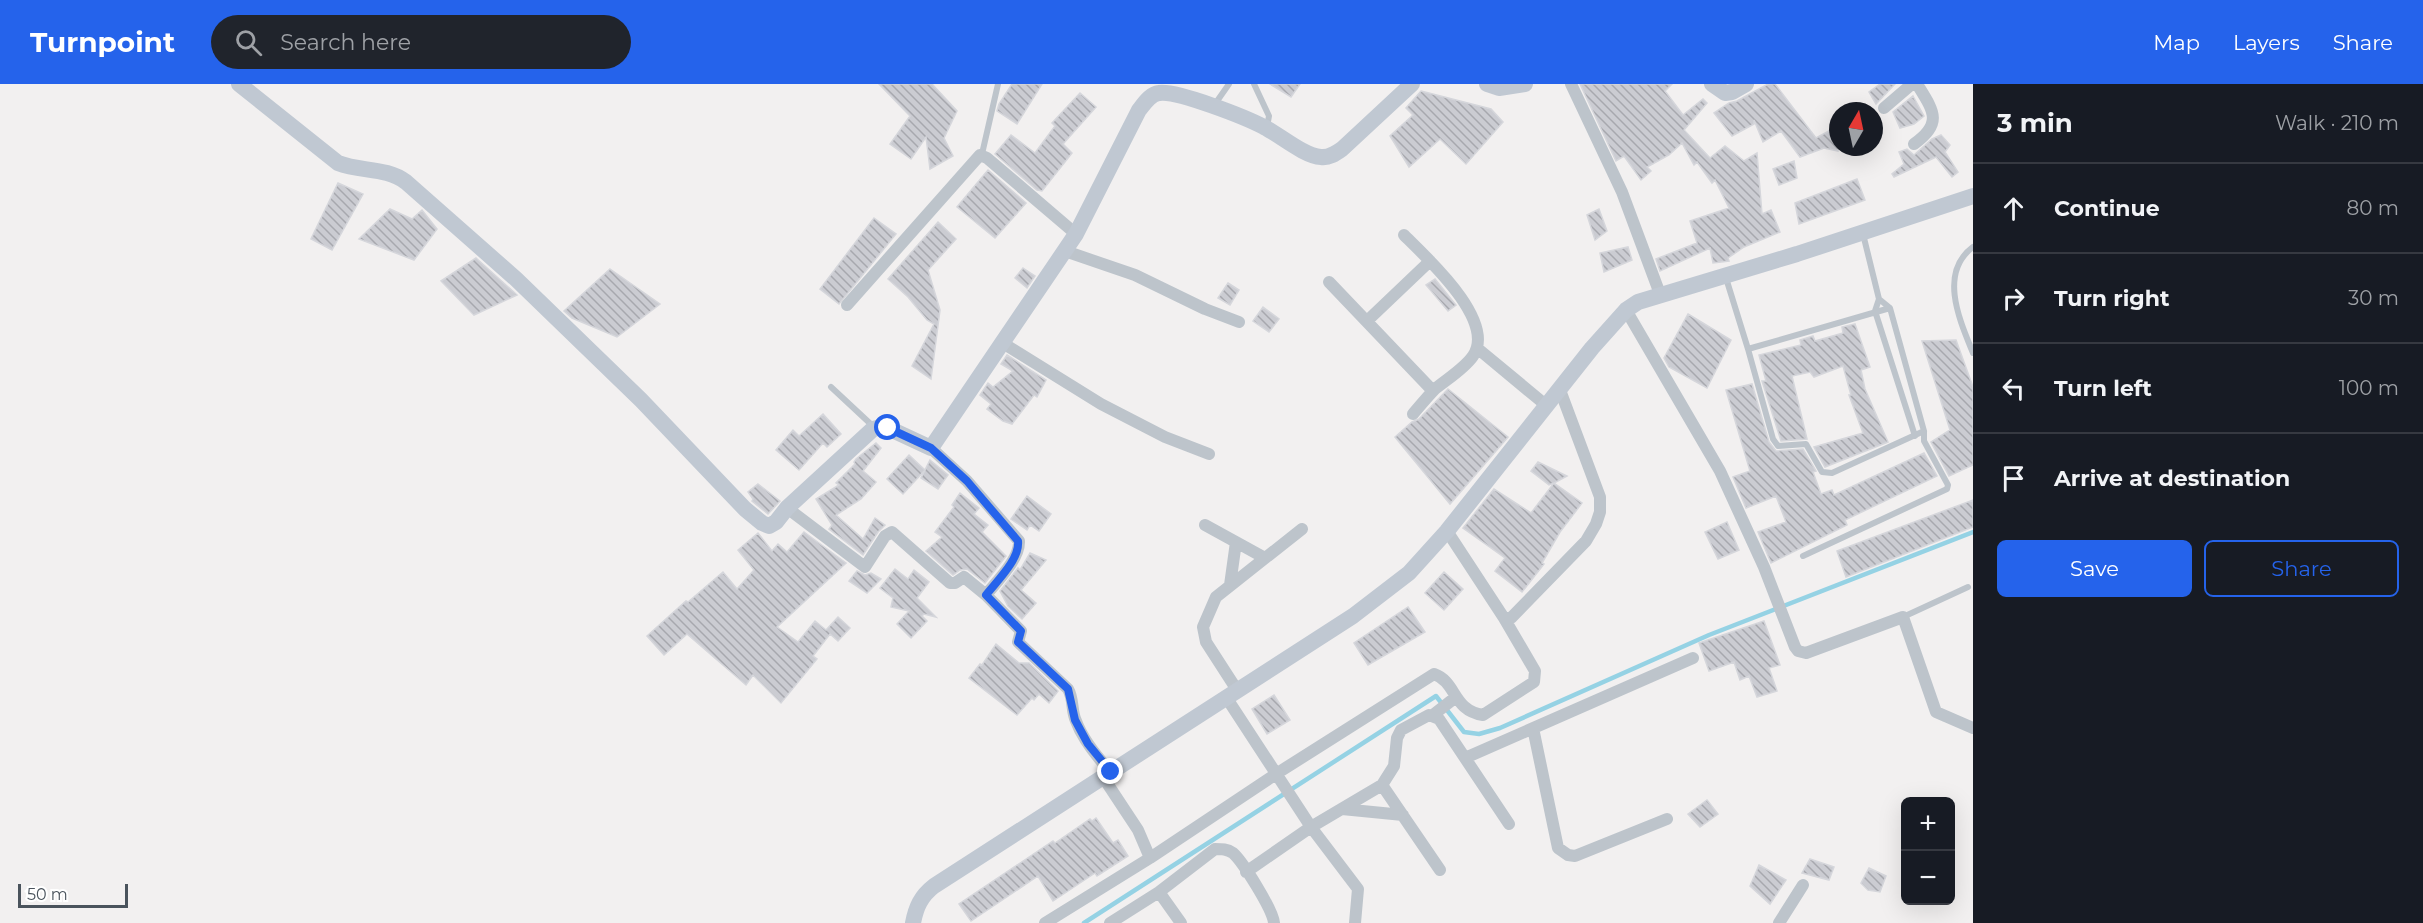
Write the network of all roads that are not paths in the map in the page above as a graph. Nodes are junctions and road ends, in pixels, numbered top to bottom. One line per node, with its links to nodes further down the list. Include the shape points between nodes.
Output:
1 (239, 84): 50 (street, via 338,163 393,173 406,182 516,279 641,400 745,510 769,526)
2 (998, 84): 17 (lane)
3 (1229, 84): 13 (lane)
4 (1254, 84): 15 (lane, via 1269,116)
5 (1412, 84): 15 (street, via 1332,156 1311,155)
6 (1487, 84): 7 (street, via 1499,88)
7 (1525, 84)
8 (1571, 84): 27 (street, via 1622,192)
9 (1712, 84): 10 (street, via 1725,93)
10 (1746, 84)
11 (1912, 84): 14 (street)
12 (1917, 84): 16 (street, via 1934,119 1928,132)
13 (1213, 107): 15 (street); 20 (street, via 1174,94 1150,97 1139,110)
14 (1884, 108)
15 (1266, 128)
16 (1914, 144)
17 (982, 154): 20 (street); 29 (street)
18 (1973, 196): 19 (street)
19 (1862, 232): 25 (street); 28 (lane)
20 (1076, 234): 23 (street)
21 (1404, 235): 24 (street)
22 (1973, 247): 38 (lane, via 1960,261 1953,283)
23 (1065, 251): 34 (street, via 1135,275); 35 (street)
24 (1430, 261): 33 (street); 36 (street, via 1460,295 1476,324)
25 (1725, 274): 27 (street); 37 (lane)
26 (1329, 282): 33 (street)
27 (1660, 294): 31 (street)
28 (1880, 299): 30 (lane); 32 (lane)
29 (847, 304)
30 (1890, 308): 32 (lane); 45 (lane)
31 (1626, 310): 40 (street); 60 (street, via 1720,471 1798,651 1806,653)
32 (1875, 311): 37 (lane); 46 (lane)
33 (1367, 321): 41 (street)
34 (1239, 322)
35 (1001, 342): 48 (street); 49 (street, via 1101,404 1165,437)
36 (1477, 348): 41 (street, via 1467,363); 42 (street)
37 (1748, 349): 46 (lane, via 1773,439 1778,446 1806,444 1822,472 1832,473)
38 (1973, 353)
39 (831, 387): 44 (lane)
40 (1560, 390): 42 (street); 61 (street, via 1600,497 1599,512 1586,541 1511,618)
41 (1432, 391): 43 (street)
42 (1547, 406): 53 (street)
43 (1413, 414)
44 (875, 428): 48 (street, via 888,428); 50 (street)
45 (1924, 431): 46 (lane); 47 (lane)
46 (1914, 435): 47 (lane)
47 (1924, 441): 55 (lane, via 1948,485 1944,492)
48 (931, 448): 59 (street, via 967,481 1018,541 1018,549)
49 (1209, 454)
50 (787, 508): 59 (street, via 865,567 885,536 892,532 950,583 964,577)
51 (1205, 525): 54 (street)
52 (1302, 529): 56 (street)
53 (1447, 531): 61 (street); 63 (street, via 1391,589)
54 (1236, 542): 56 (street); 57 (street)
55 (1803, 556)
56 (1265, 558): 57 (street)
57 (1230, 585): 63 (street, via 1216,597 1203,633)
58 (1968, 587): 60 (lane)
59 (986, 595): 69 (street, via 1021,631 1018,642 1068,689 1075,720)
60 (1903, 617): 67 (street, via 1936,712)
61 (1504, 618): 64 (street, via 1535,671 1534,682 1483,714 1464,708)
62 (1693, 658): 66 (street)
63 (1231, 694): 69 (street); 70 (street)
64 (1454, 699): 65 (street); 70 (street, via 1444,681 1434,674)
65 (1436, 713): 68 (street); 71 (street, via 1401,730 1394,766)
66 (1533, 728): 68 (street); 74 (street, via 1558,848 1562,851 1575,856)
67 (1973, 728)
68 (1464, 758): 75 (street)
69 (1107, 774): 77 (street); 82 (street, via 926,892 916,908)
70 (1279, 779): 76 (street); 77 (street)
71 (1382, 785): 72 (street); 73 (street)
72 (1342, 809): 73 (street); 76 (street)
73 (1403, 815): 78 (street)
74 (1667, 819)
75 (1509, 824)
76 (1311, 827): 79 (street); 87 (street, via 1358,889)
77 (1150, 858): 83 (street)
78 (1440, 870)
79 (1246, 872): 81 (street, via 1234,854 1215,849); 86 (street, via 1267,903)
80 (1803, 885): 88 (street)
81 (1159, 892): 84 (street); 85 (street)
82 (913, 923)
83 (1045, 923)
84 (1110, 923)
85 (1181, 923)
86 (1274, 923)
87 (1355, 923)
88 (1779, 923)

